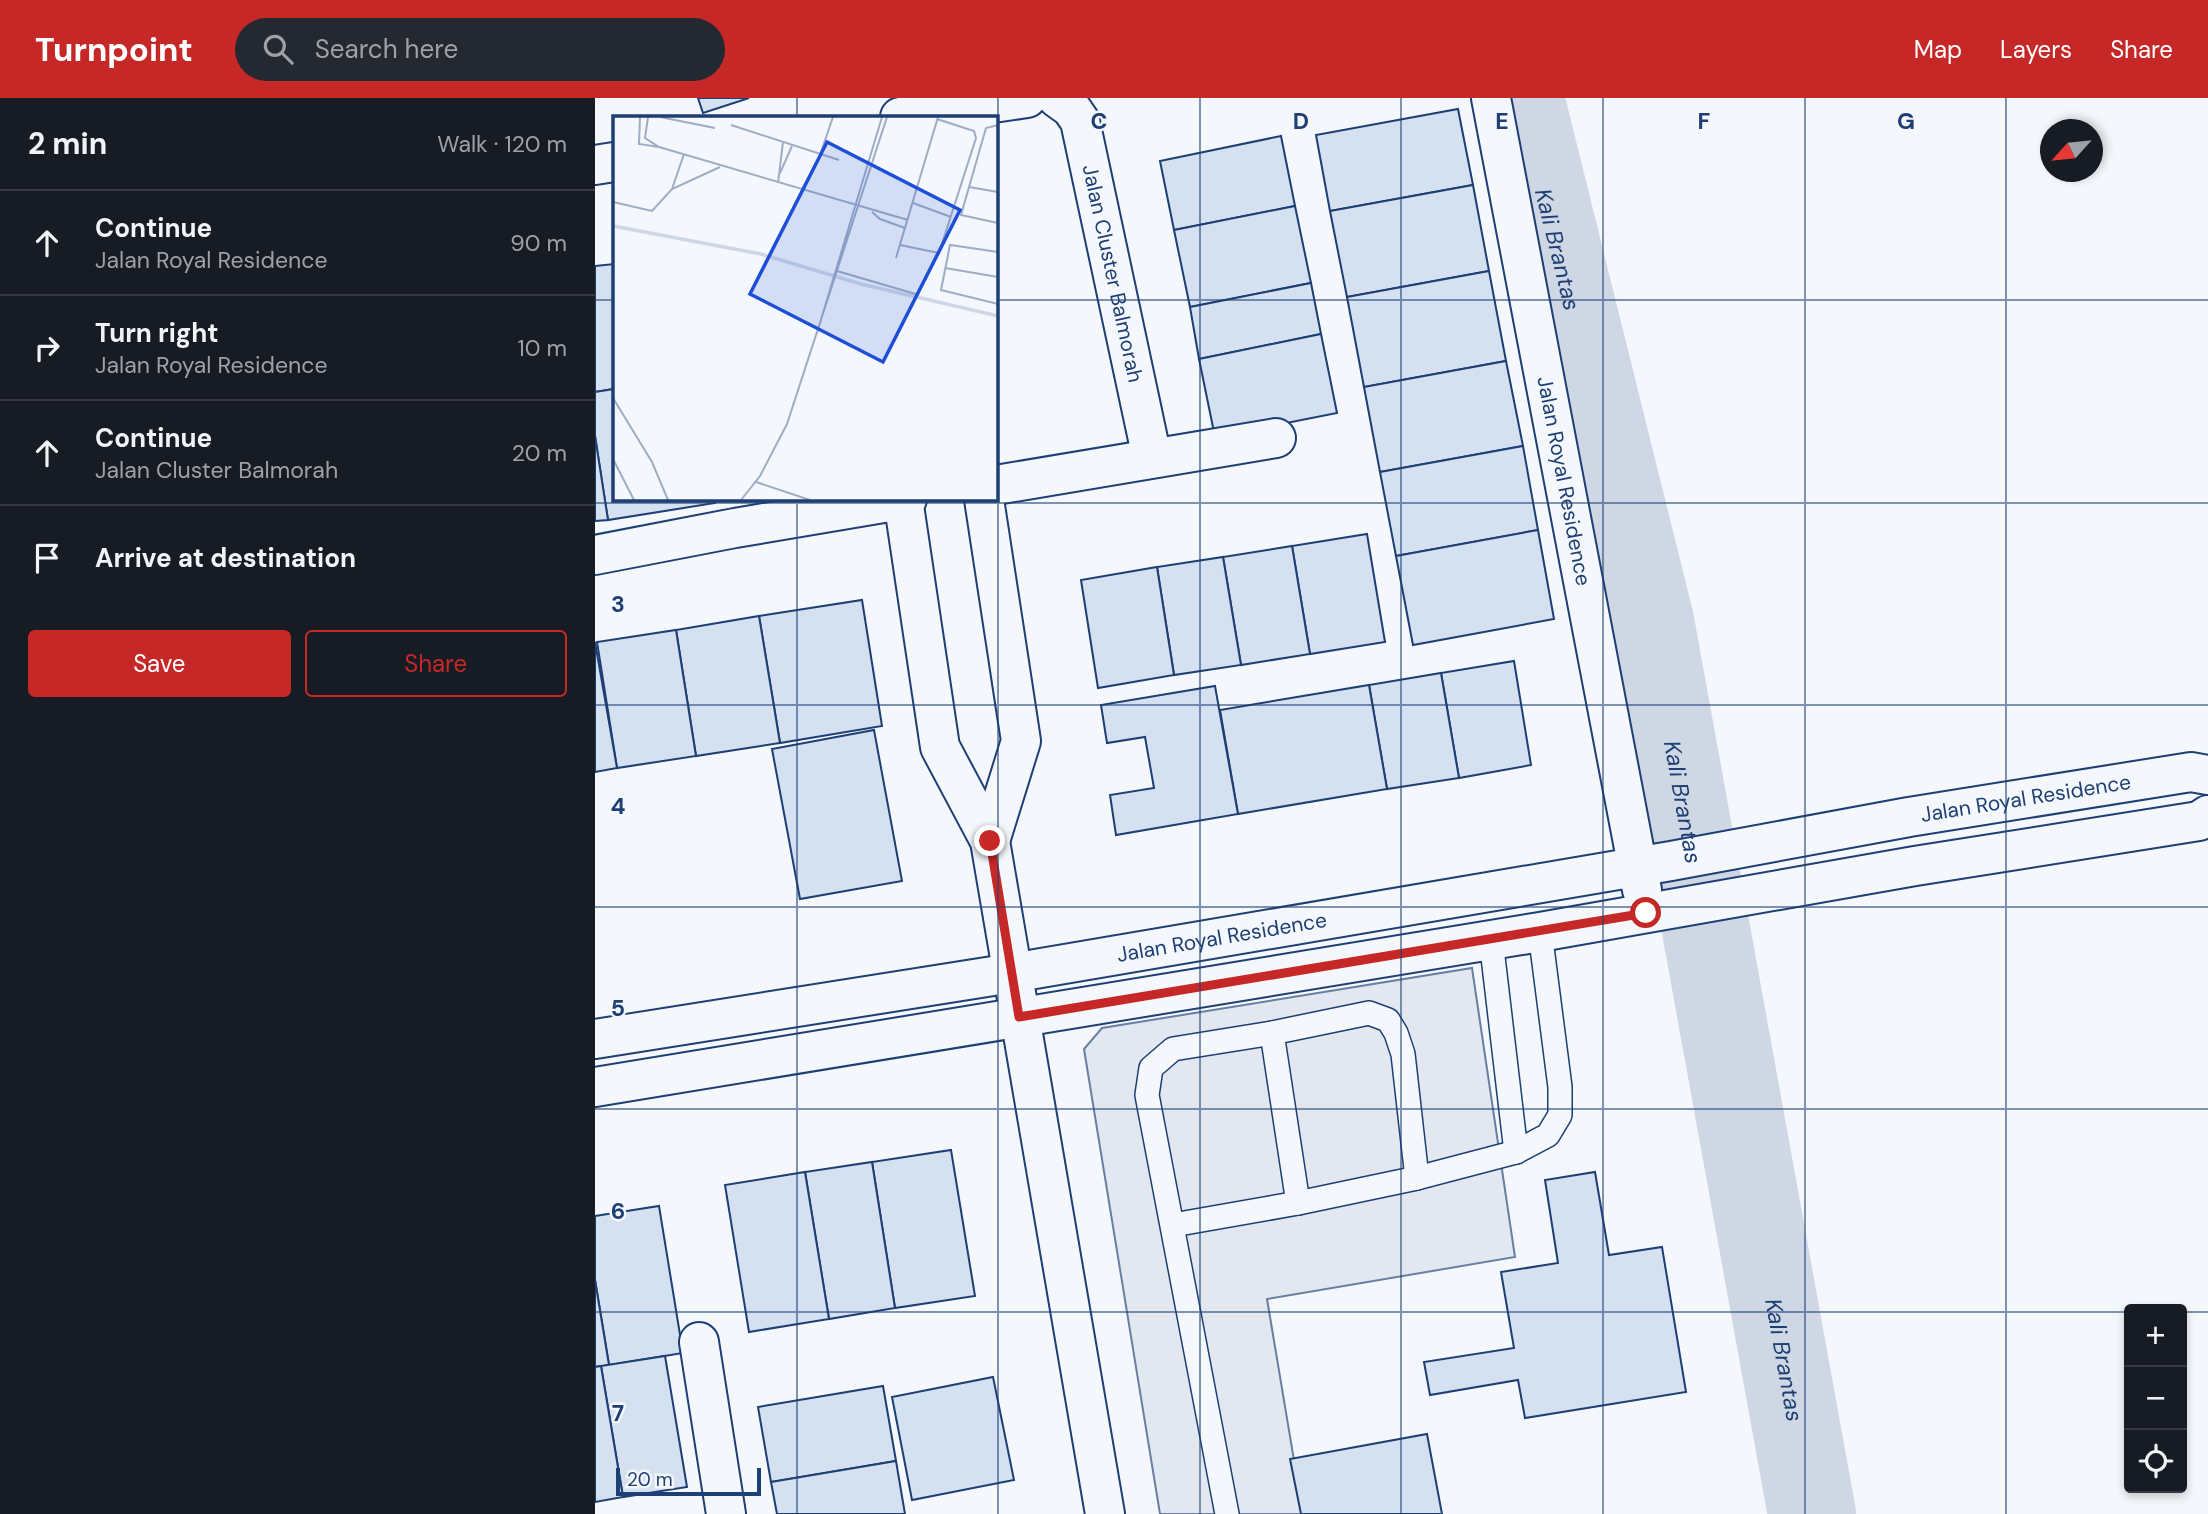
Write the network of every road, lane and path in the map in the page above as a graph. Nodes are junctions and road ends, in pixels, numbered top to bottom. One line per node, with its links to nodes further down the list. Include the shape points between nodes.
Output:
1 (1027, 98): 4 (street)
2 (1057, 98): 8 (street, Jalan Cluster Balmorah, via 1080,121)
3 (1491, 98): 18 (street, Jalan Royal Residence)
4 (907, 116)
5 (613, 162): 6 (street)
6 (595, 165)
7 (1276, 438): 8 (street)
8 (1151, 458): 9 (street)
9 (997, 485)
10 (893, 500): 13 (street)
11 (905, 500): 17 (street, via 940,747)
12 (983, 500): 17 (street, via 1021,741)
13 (733, 513): 14 (street)
14 (595, 555)
15 (2208, 775): 18 (street, Jalan Royal Residence, via 2191,772)
16 (2208, 815): 19 (street, via 2199,821 2131,833)
17 (990, 841): 22 (street)
18 (1655, 863): 19 (street, Jalan Royal Residence); 22 (street, Jalan Royal Residence)
19 (1658, 911): 20 (street)
20 (1540, 932): 21 (street); 27 (lane, via 1560,1115 1548,1135)
21 (1491, 940): 23 (street); 27 (lane)
22 (1012, 973): 23 (street); 25 (street, Jalan Royal Residence)
23 (1019, 1017): 26 (street); 33 (street)
24 (1272, 1033): 28 (lane, via 1369,1013 1388,1020 1403,1054); 29 (lane); 30 (lane, via 1173,1049 1151,1068 1147,1095)
25 (595, 1039)
26 (595, 1087)
27 (1516, 1152): 28 (lane)
28 (1417, 1178): 29 (lane)
29 (1298, 1203): 30 (lane)
30 (1173, 1225): 34 (lane)
31 (699, 1342): 32 (street)
32 (726, 1514)
33 (1105, 1514)
34 (1227, 1514)

